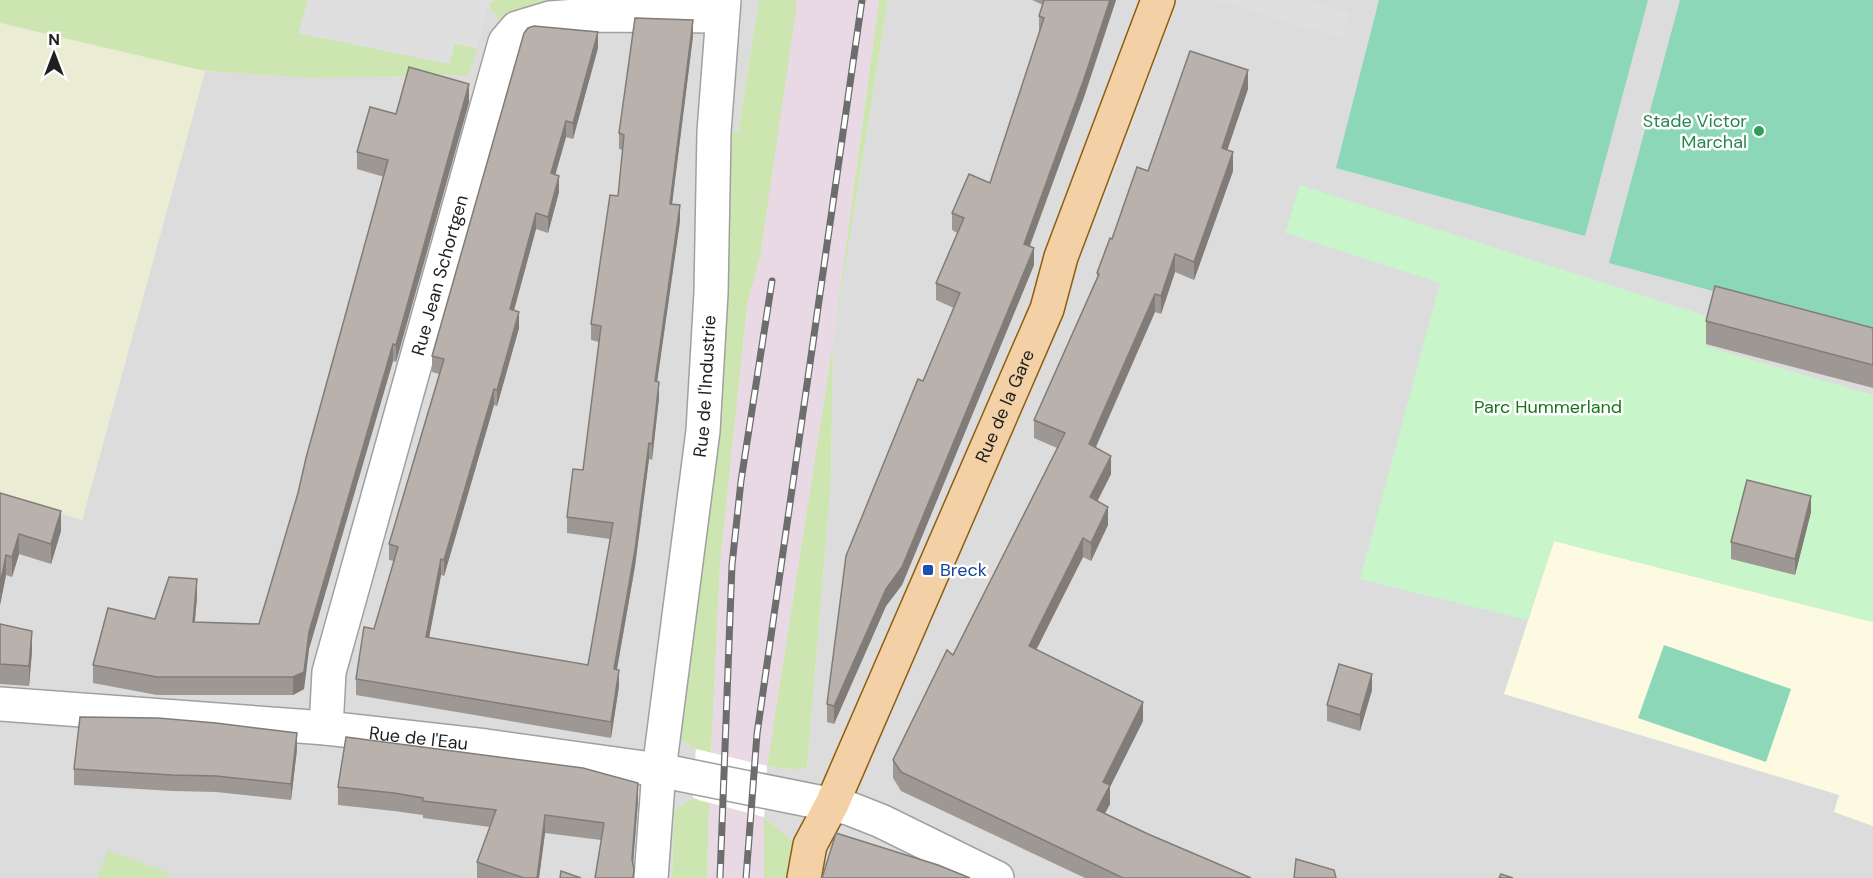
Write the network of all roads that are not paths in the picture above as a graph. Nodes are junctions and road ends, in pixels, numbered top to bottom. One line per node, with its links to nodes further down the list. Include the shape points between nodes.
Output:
1 (1158, 0): 6 (main road, Rue de la Gare, via 1061,257 1047,309)
2 (723, 8): 4 (street, Rue Jean Schortgen, via 550,18 517,28 506,42 329,672); 5 (street, Rue de l'Industrie, via 714,132 703,431)
3 (0, 704): 4 (street, Rue de l'Eau)
4 (326, 728): 5 (street, Rue de l'Eau)
5 (659, 770): 6 (street, Rue de l'Eau); 7 (street, Rue de l'Industrie)
6 (832, 804): 8 (main road, Rue de la Gare, via 810,845); 9 (street, Rue de l'Eau, via 880,821)
7 (651, 878)
8 (804, 878)
9 (997, 878)

